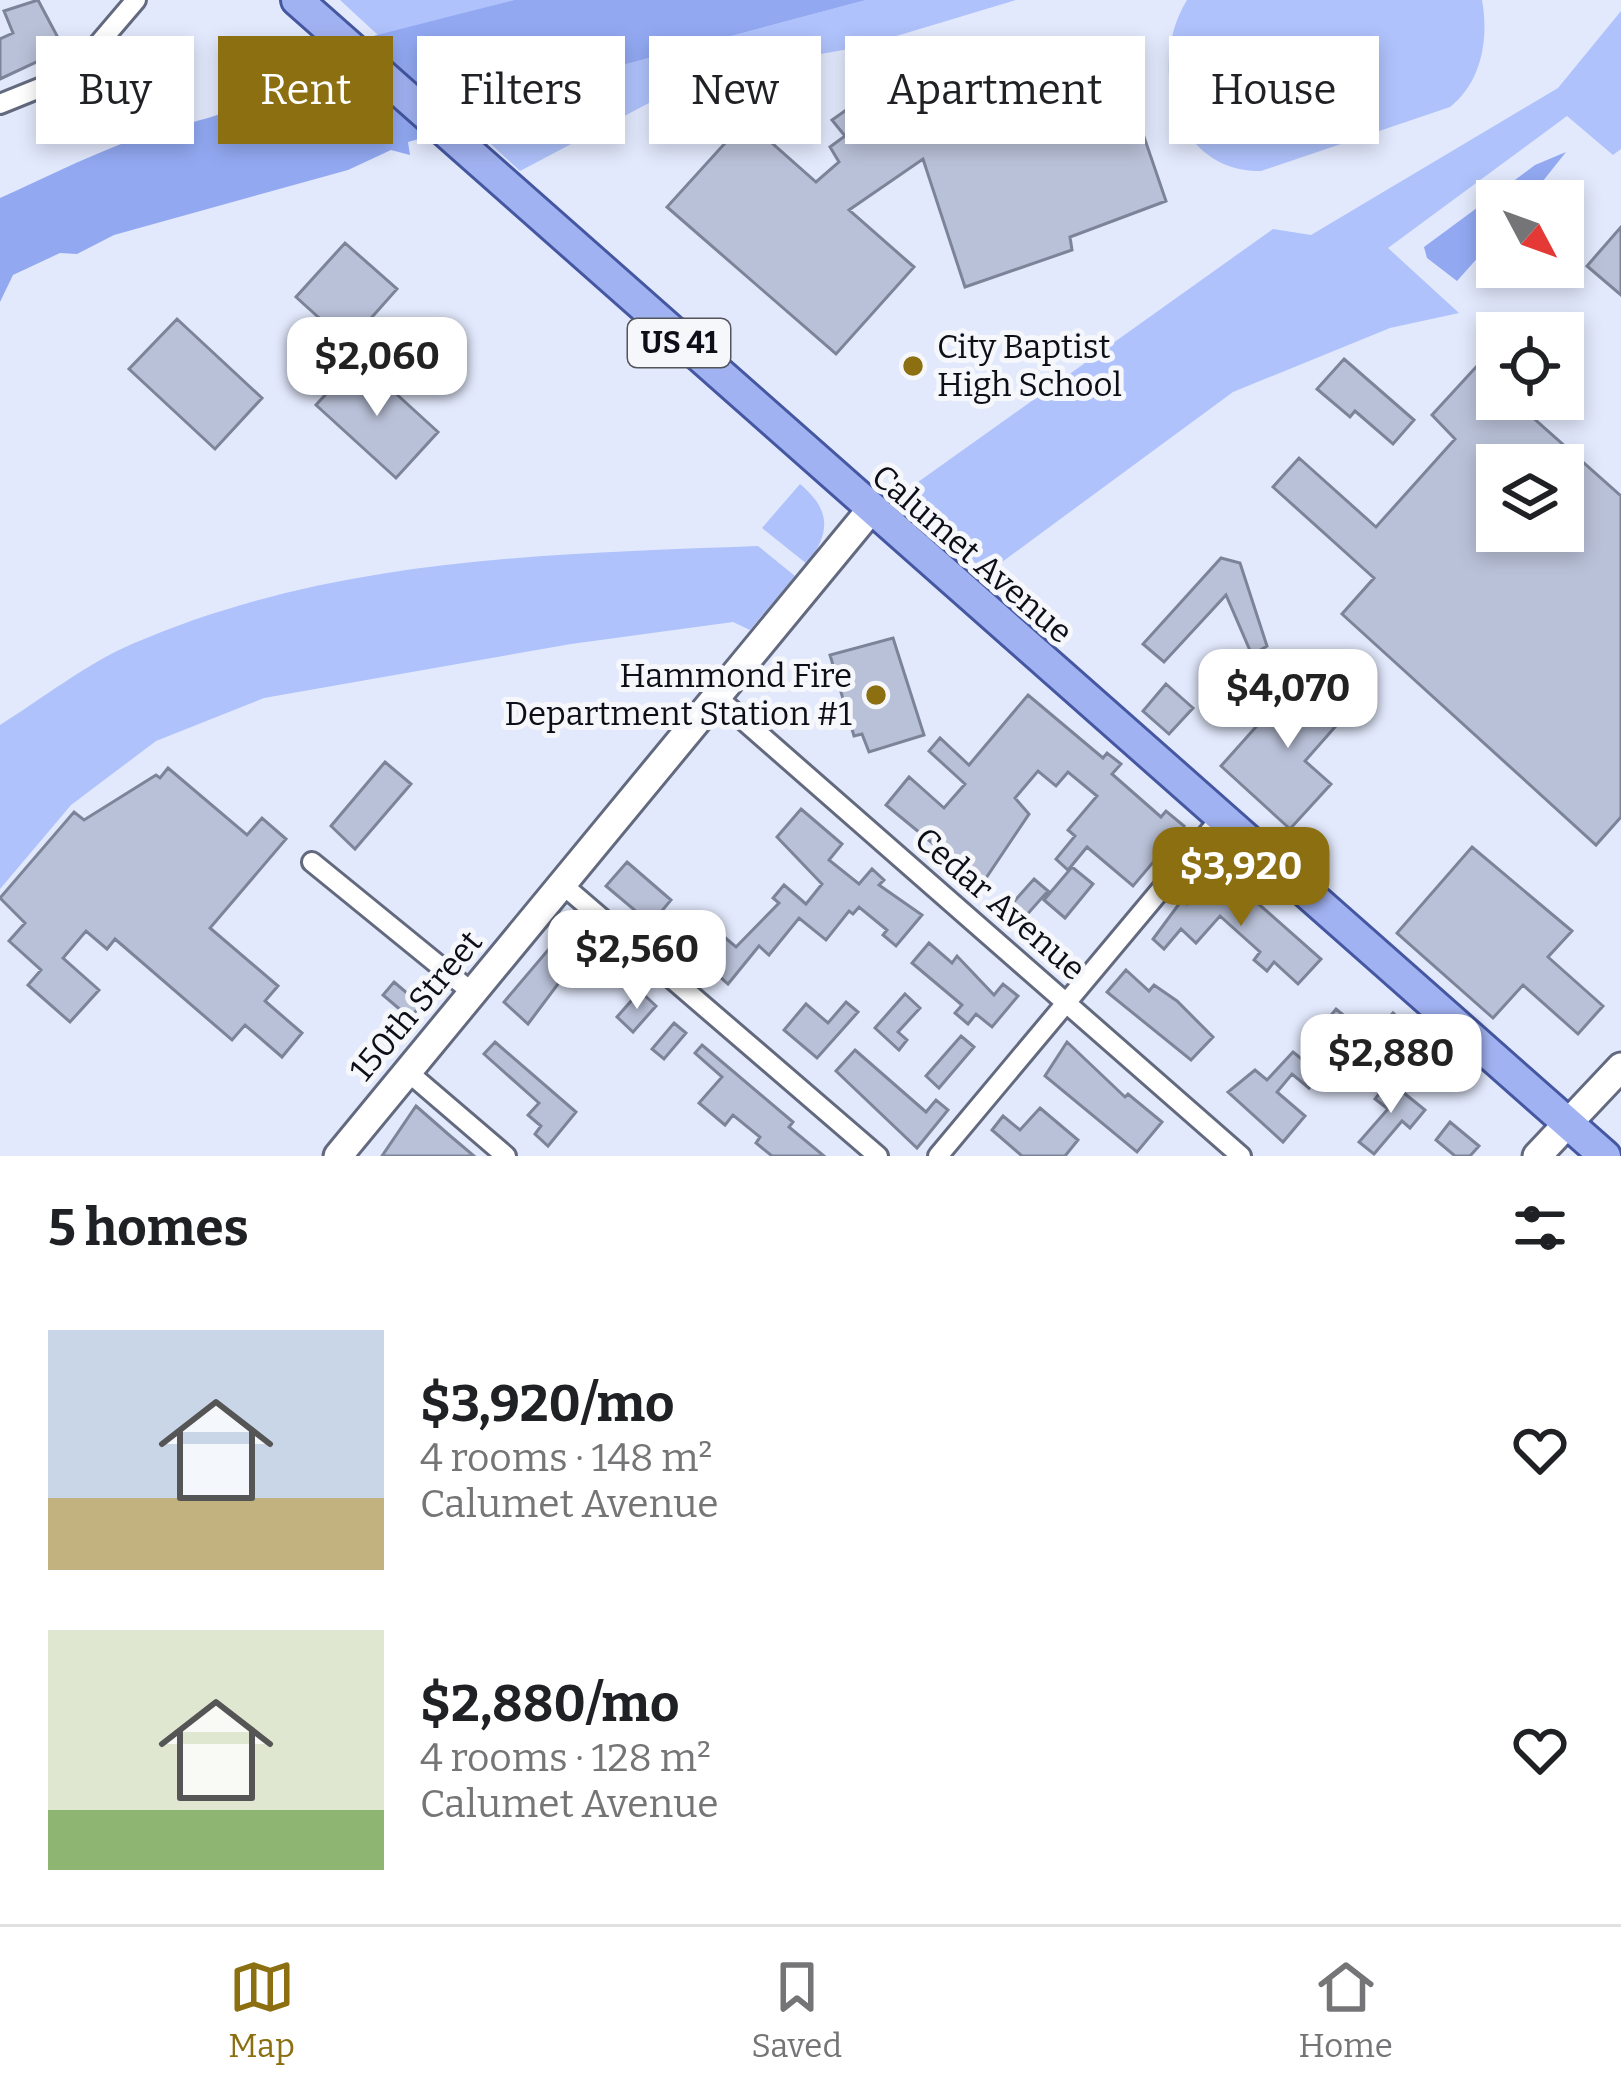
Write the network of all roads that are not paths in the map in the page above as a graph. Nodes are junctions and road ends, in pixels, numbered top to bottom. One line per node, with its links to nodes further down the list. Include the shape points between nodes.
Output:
1 (136, 0): 3 (street, via 72,75)
2 (304, 6): 4 (main road, Calumet Avenue / US 41)
3 (0, 104)
4 (869, 512): 5 (street, 150th Street); 6 (main road, Calumet Avenue / US 41)
5 (718, 698): 8 (street, 150th Street); 10 (street, Cedar Avenue)
6 (1220, 818): 10 (street); 13 (main road, Calumet Avenue / US 41)
7 (312, 862): 9 (street)
8 (563, 885): 9 (street, 150th Street); 16 (street)
9 (474, 994): 12 (street, 150th Street)
10 (1067, 1001): 17 (street); 18 (street, Cedar Avenue)
11 (1621, 1067): 13 (street)
12 (408, 1072): 14 (street, 150th Street); 15 (street)
13 (1568, 1124): 19 (street); 20 (main road, Calumet Avenue / US 41)
14 (338, 1156)
15 (506, 1156)
16 (878, 1156)
17 (938, 1156)
18 (1241, 1156)
19 (1537, 1156)
20 (1605, 1156)

